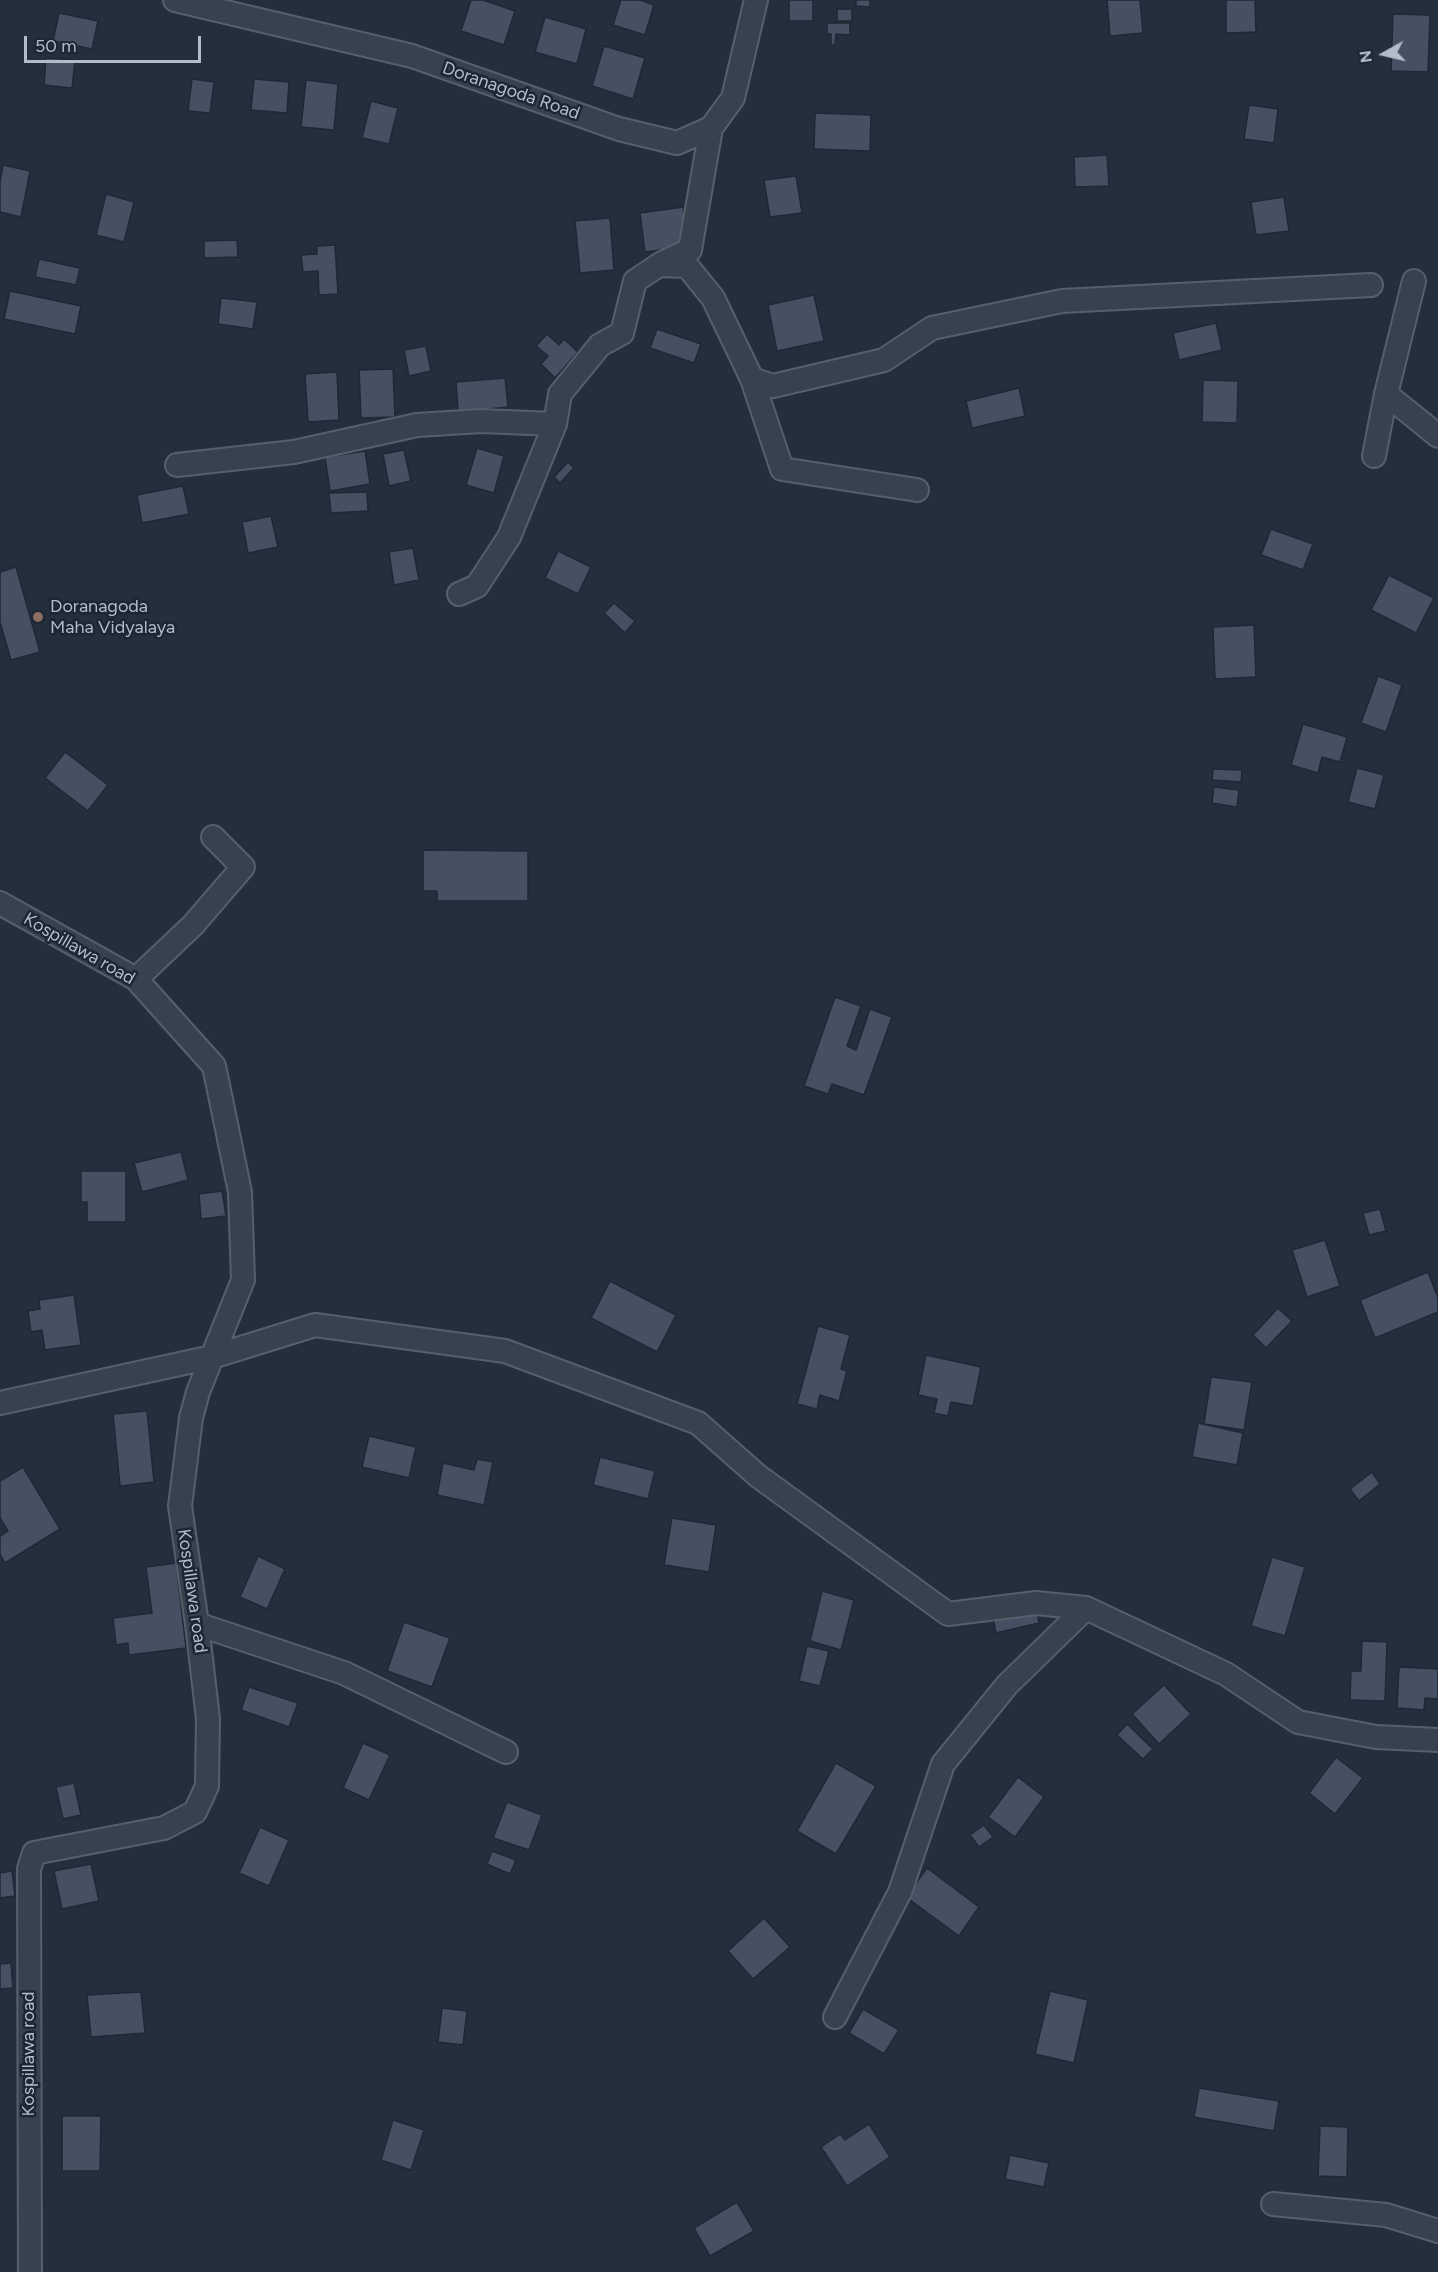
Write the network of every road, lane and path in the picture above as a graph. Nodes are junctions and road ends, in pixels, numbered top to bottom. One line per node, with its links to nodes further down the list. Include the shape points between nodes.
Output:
1 (175, 0): 3 (street, Doranagoda Road, via 412,56 619,129 677,142)
2 (756, 0): 3 (street, via 733,98)
3 (711, 128): 4 (street, via 690,250)
4 (658, 265): 7 (street, via 687,266 713,298); 9 (street, via 635,281 622,333 600,345 560,394)
5 (1414, 281): 8 (street)
6 (1371, 285): 7 (street, via 1062,301 932,328 884,360 773,386)
7 (752, 379): 13 (street, via 782,469)
8 (1386, 394): 10 (street); 11 (street)
9 (555, 424): 12 (street, via 417,425 294,452); 14 (street, via 509,537 477,586)
10 (1438, 436)
11 (1374, 456)
12 (177, 465)
13 (917, 490)
14 (459, 594)
15 (213, 837): 17 (street, via 243,867 193,925)
16 (0, 903): 17 (street, Kospillawa road)
17 (136, 979): 18 (street, Kospillawa road, via 214,1066 238,1180 243,1280)
18 (212, 1357): 19 (street); 20 (street, via 315,1325 505,1351 698,1423 759,1476 948,1614 1036,1603); 21 (street, Kospillawa road, via 191,1418 180,1506)
19 (0, 1403)
20 (1086, 1608): 22 (street, via 1226,1674 1298,1722 1376,1737); 24 (street, via 1006,1685 944,1764 900,1892)
21 (197, 1624): 23 (street, via 344,1673); 27 (street, Kospillawa road, via 208,1719 207,1786 195,1812 164,1828 34,1853 29,1869)
22 (1438, 1740)
23 (506, 1752)
24 (835, 2017)
25 (1273, 2204): 26 (street, via 1386,2216)
26 (1438, 2231)
27 (30, 2272)

